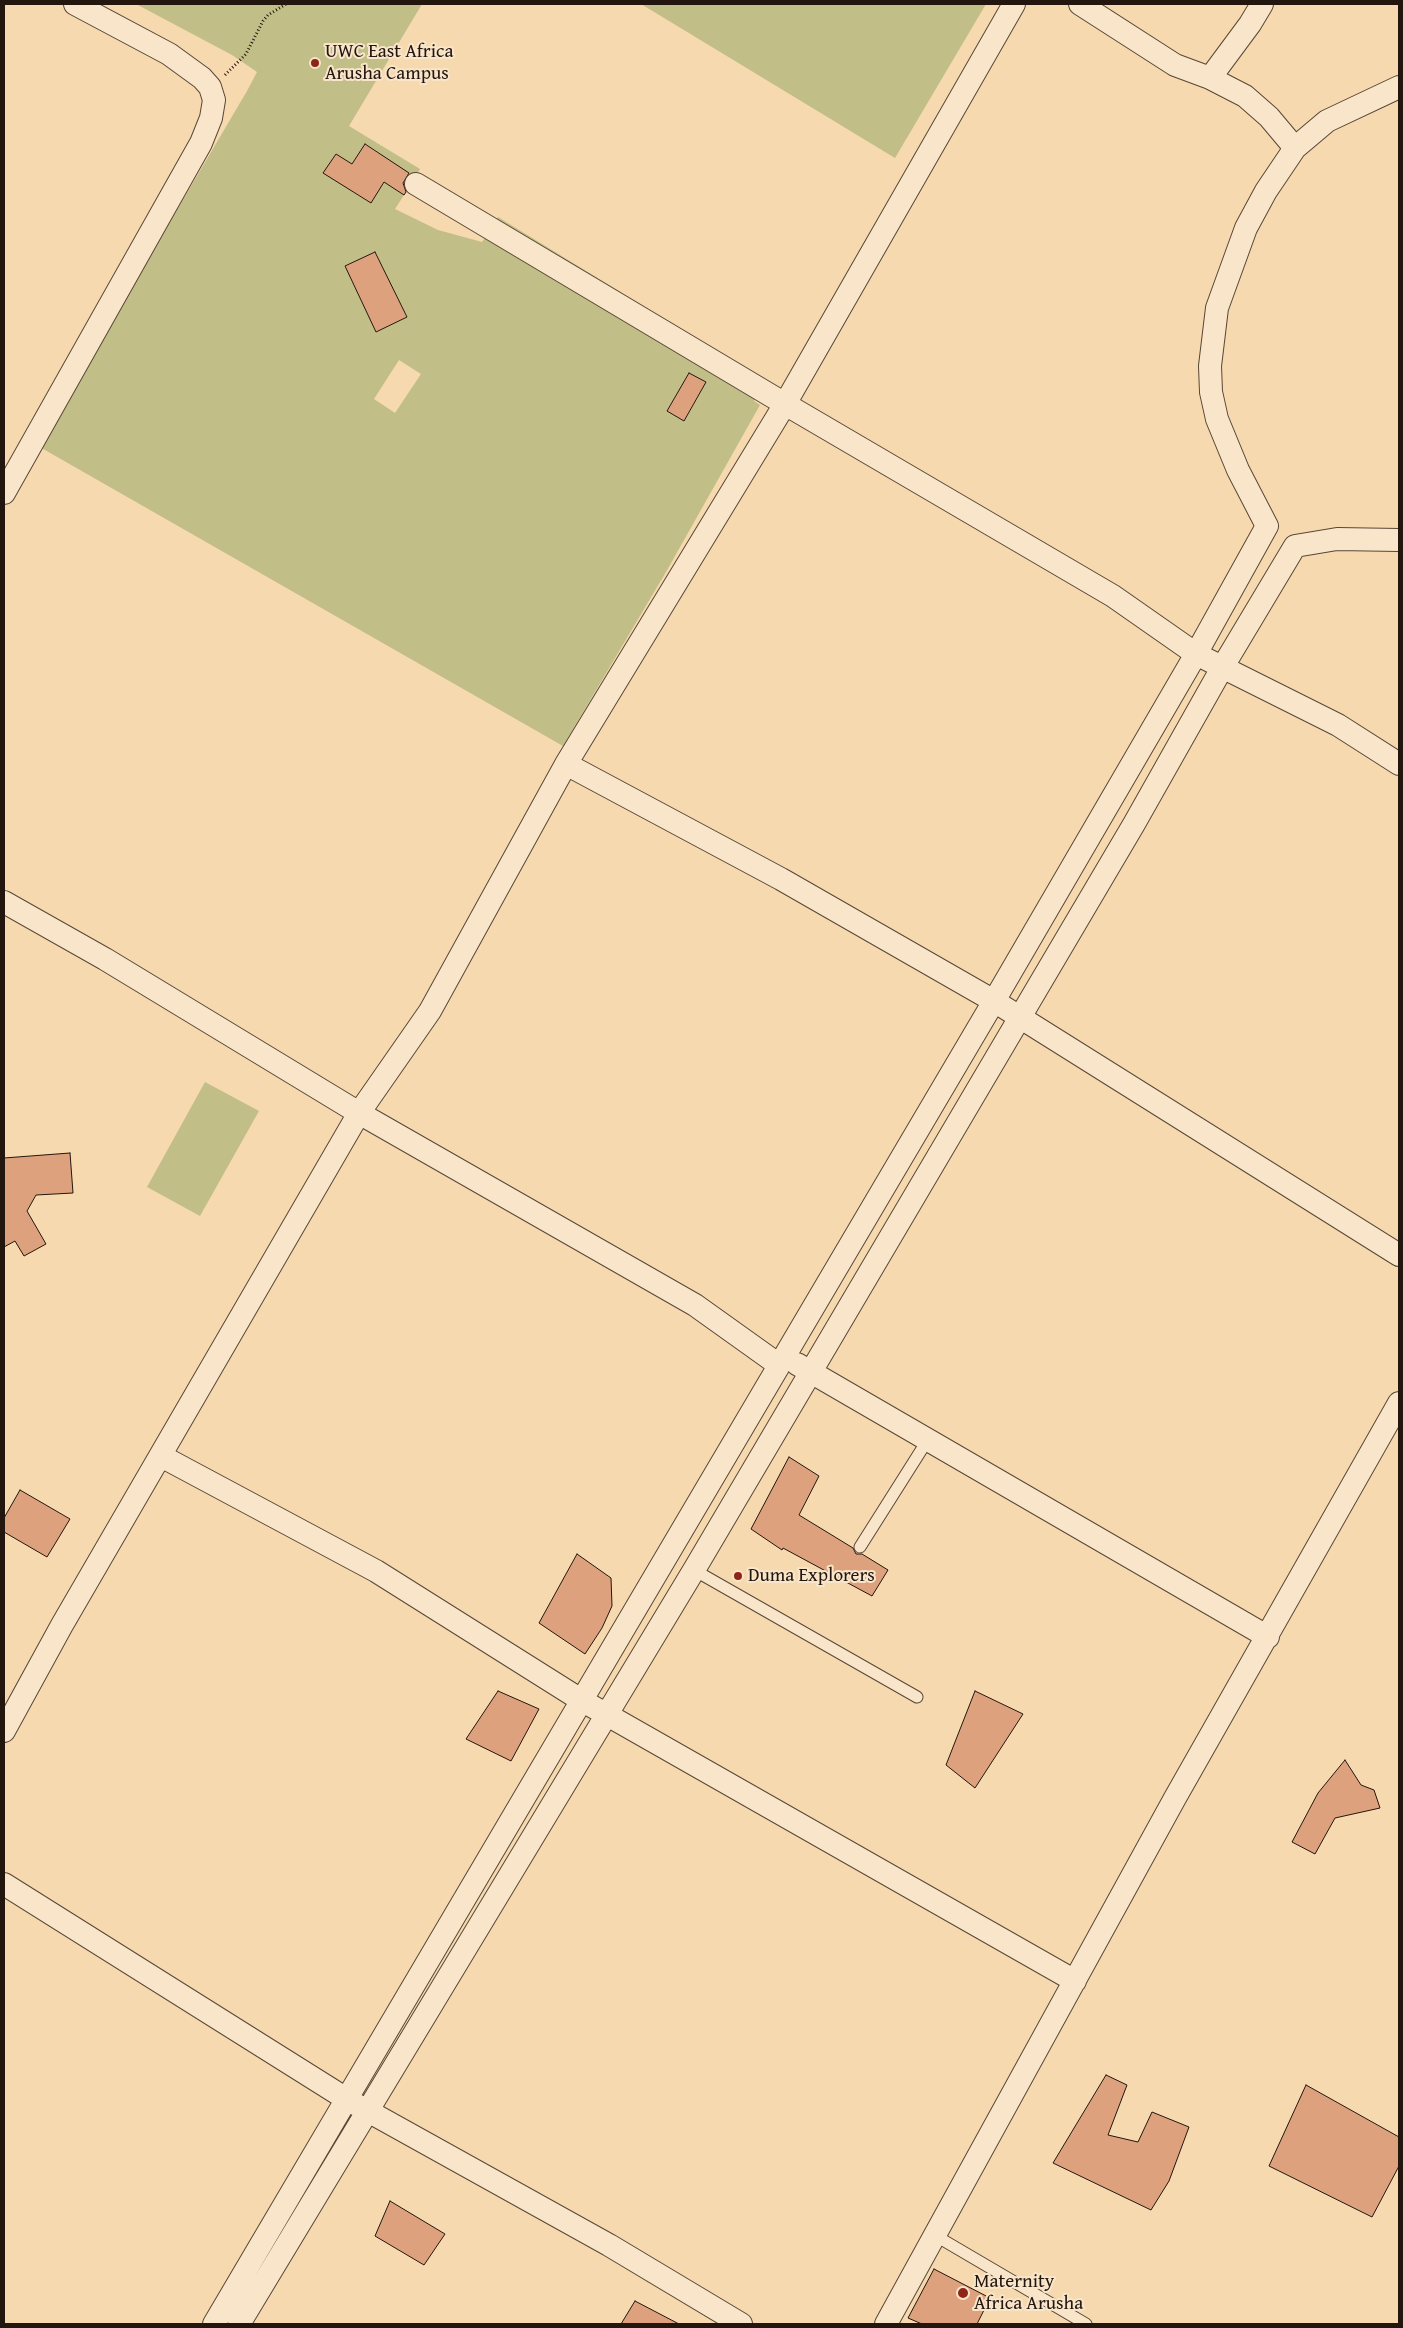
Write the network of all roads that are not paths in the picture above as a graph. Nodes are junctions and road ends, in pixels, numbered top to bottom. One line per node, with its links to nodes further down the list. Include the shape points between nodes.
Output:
1 (75, 4): 10 (street, via 169,54 202,78 210,87 214,100 201,143)
2 (1014, 4): 9 (street)
3 (1080, 4): 5 (street, via 1175,65)
4 (1262, 4): 5 (street)
5 (1210, 78): 7 (street, via 1245,96 1269,117)
6 (1399, 88): 7 (street, via 1327,120)
7 (1295, 148): 11 (street, via 1246,228 1217,308 1212,350 1211,392 1217,419 1238,470)
8 (416, 184): 9 (street)
9 (785, 404): 14 (street, via 1113,596); 16 (street)
10 (4, 493)
11 (1267, 526): 13 (street); 14 (street)
12 (1399, 540): 13 (street, via 1337,539)
13 (1295, 546): 15 (street)
14 (1196, 654): 15 (street); 19 (street)
15 (1222, 668): 17 (street, via 1338,725); 20 (street)
16 (566, 764): 19 (street, via 781,879); 21 (street, via 430,1011)
17 (1399, 764)
18 (4, 902): 21 (street, via 105,958)
19 (994, 1001): 20 (street); 23 (street)
20 (1020, 1017): 22 (street); 24 (street)
21 (359, 1113): 23 (street, via 695,1305); 27 (street)
22 (1399, 1255)
23 (782, 1361): 24 (street); 32 (street)
24 (810, 1372): 26 (street); 29 (street)
25 (1399, 1402): 30 (street)
26 (927, 1441): 28 (lane); 30 (street)
27 (161, 1456): 32 (street, via 376,1571); 34 (street)
28 (860, 1546)
29 (694, 1570): 31 (lane); 33 (street)
30 (1268, 1638): 36 (street)
31 (917, 1697)
32 (582, 1700): 33 (street); 37 (street)
33 (607, 1714): 36 (street); 38 (street)
34 (4, 1731)
35 (4, 1884): 37 (street)
36 (1075, 1980): 39 (street)
37 (348, 2100): 38 (street); 40 (street)
38 (368, 2110): 41 (street); 42 (street, via 609,2245)
39 (936, 2236): 43 (street); 44 (lane)
40 (214, 2324)
41 (239, 2324)
42 (741, 2324)
43 (886, 2324)
44 (1086, 2324)

